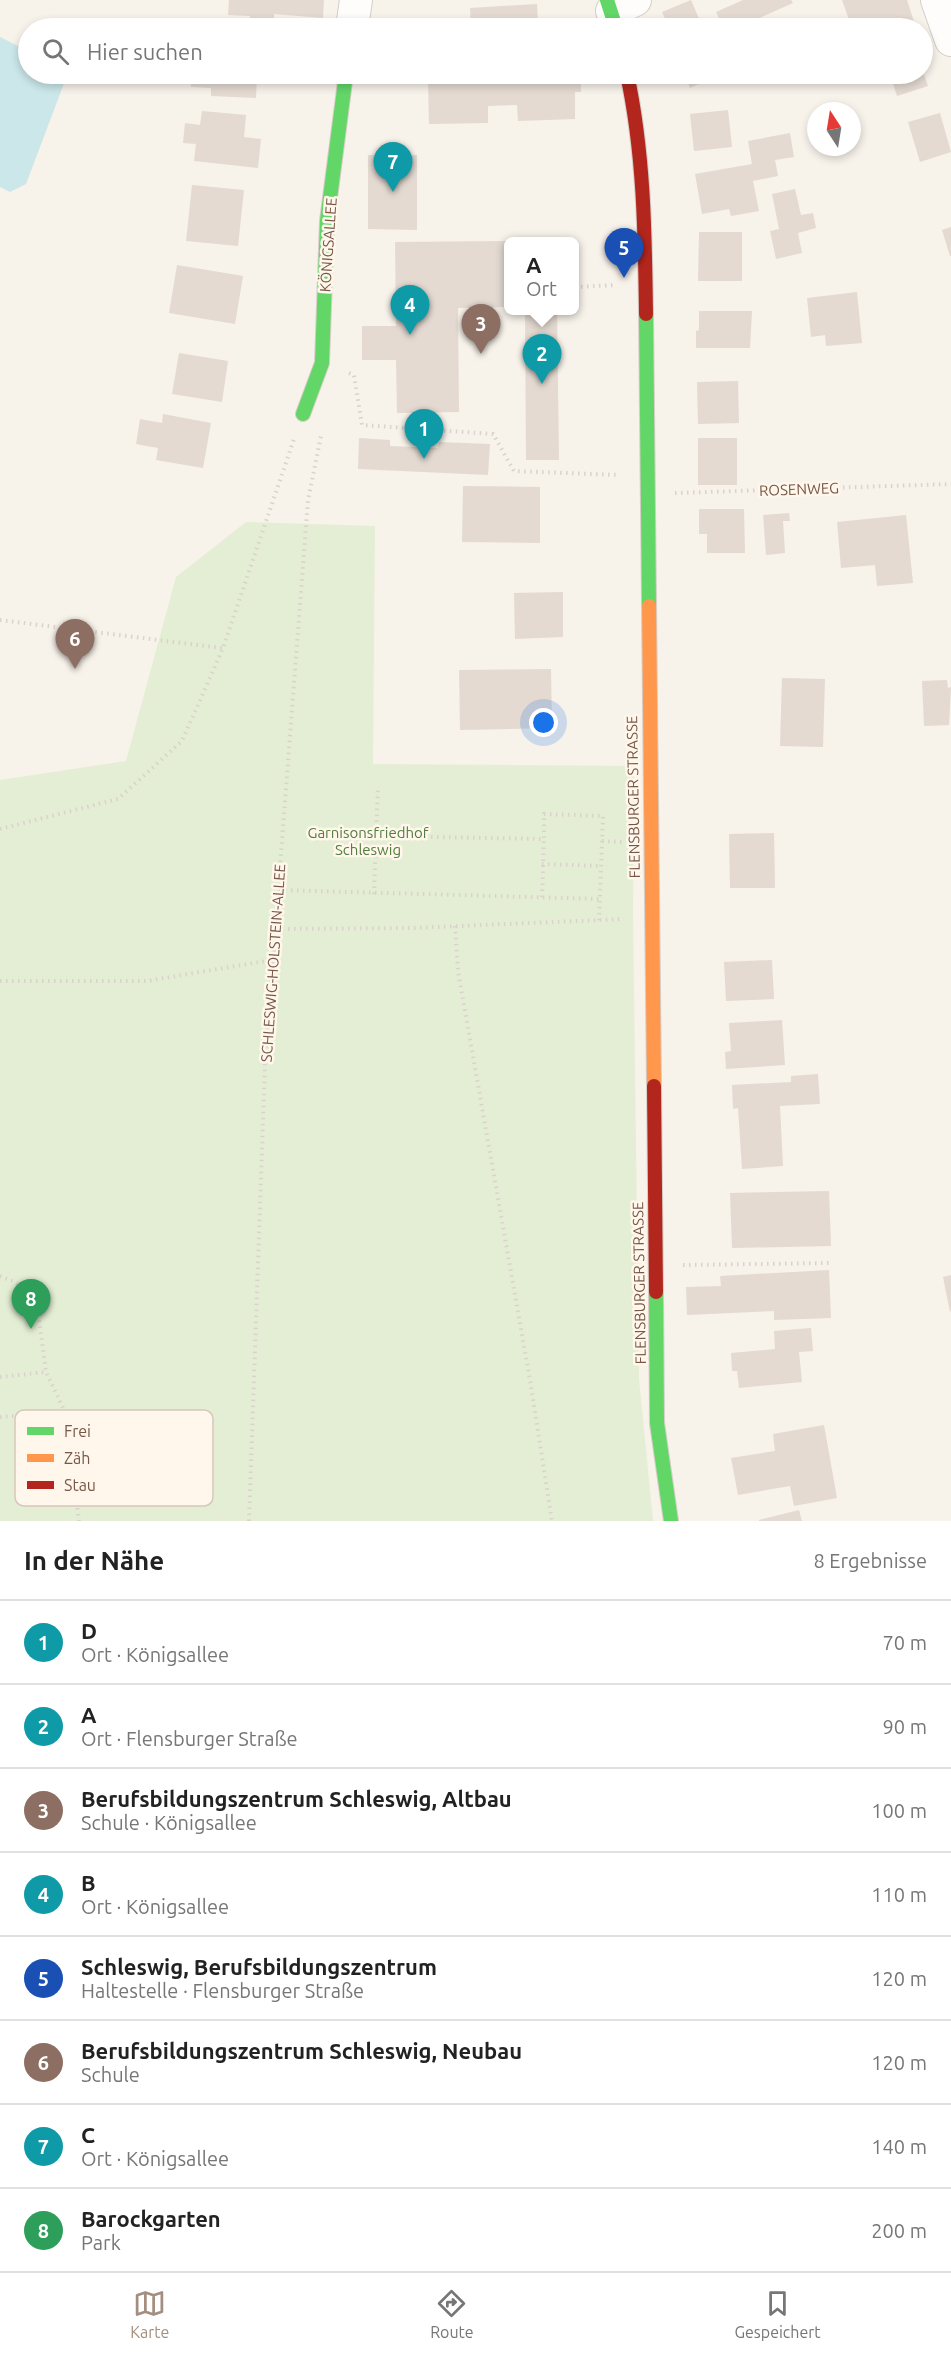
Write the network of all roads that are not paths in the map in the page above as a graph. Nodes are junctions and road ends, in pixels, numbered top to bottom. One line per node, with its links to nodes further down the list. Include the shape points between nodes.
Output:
1 (356, 0): 3 (street)
2 (937, 0): 4 (street)
3 (353, 18)
4 (951, 40)
5 (345, 84): 7 (street, KÖNIGSALLEE, via 327,221 322,363)
6 (629, 84): 8 (street, FLENSBURGER STRASSE, via 642,168 646,284 657,1424)
7 (303, 414)
8 (671, 1521)

